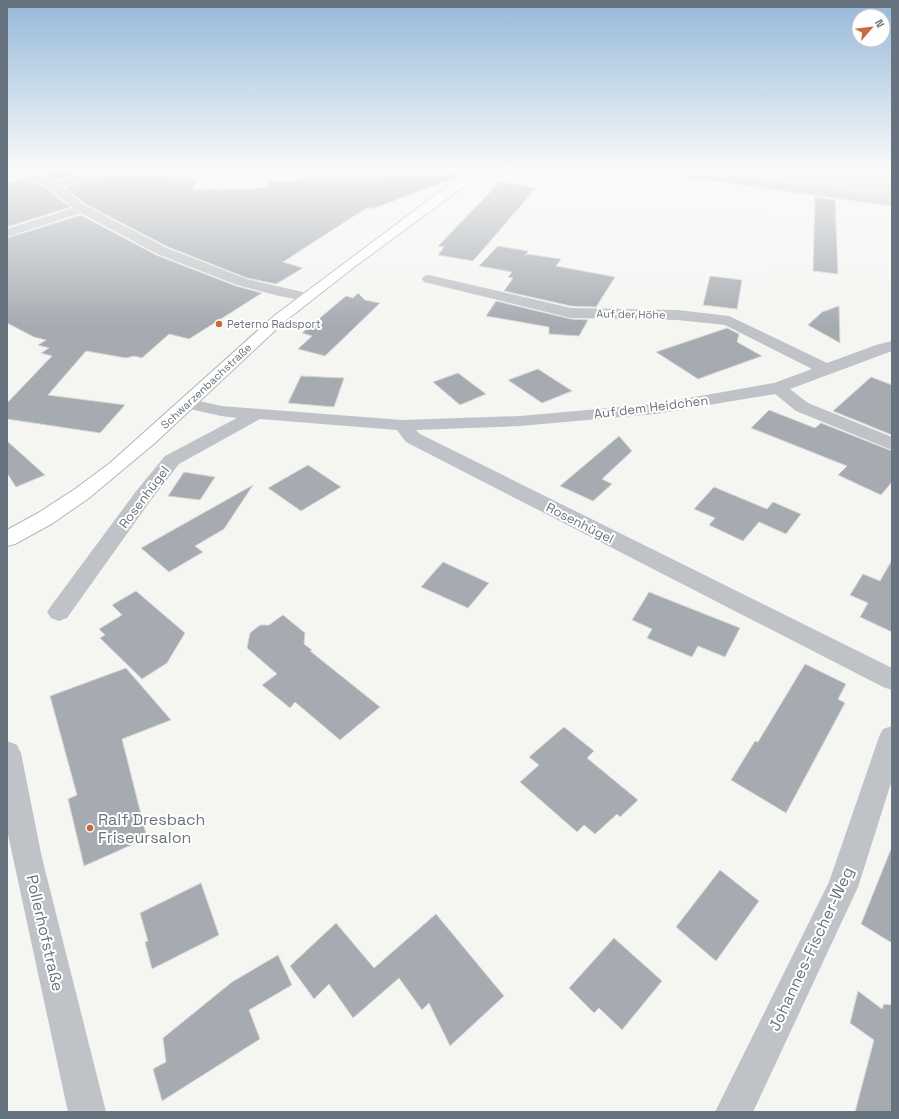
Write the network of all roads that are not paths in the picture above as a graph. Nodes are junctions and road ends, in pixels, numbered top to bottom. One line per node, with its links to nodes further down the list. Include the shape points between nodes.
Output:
1 (44, 221): 4 (street)
2 (105, 221): 6 (street, via 162,251 242,282)
3 (407, 221): 6 (main road, Schwarzenbachstraße)
4 (7, 233)
5 (429, 278): 8 (street, Auf der Höhe, via 571,313 678,315 729,322)
6 (306, 297): 10 (main road, Schwarzenbachstraße, via 249,345)
7 (892, 346): 8 (street, Auf dem Heidchen)
8 (825, 369): 9 (street, Auf dem Heidchen)
9 (778, 388): 12 (street, Auf dem Heidchen, via 655,409 520,421); 13 (street, via 802,407)
10 (187, 403): 11 (street, via 221,411); 14 (main road, Schwarzenbachstraße, via 140,447 90,487)
11 (256, 414): 12 (street); 15 (street, Rosenhügel, via 172,460)
12 (402, 425): 16 (street, Rosenhügel, via 413,438)
13 (892, 444)
14 (7, 539)
15 (59, 612)
16 (892, 680)
17 (892, 737): 20 (street, Johannes-Fischer-Weg, via 843,887)
18 (7, 752): 19 (street, Pollerhofstraße, via 27,858)
19 (87, 1112)
20 (734, 1112)

